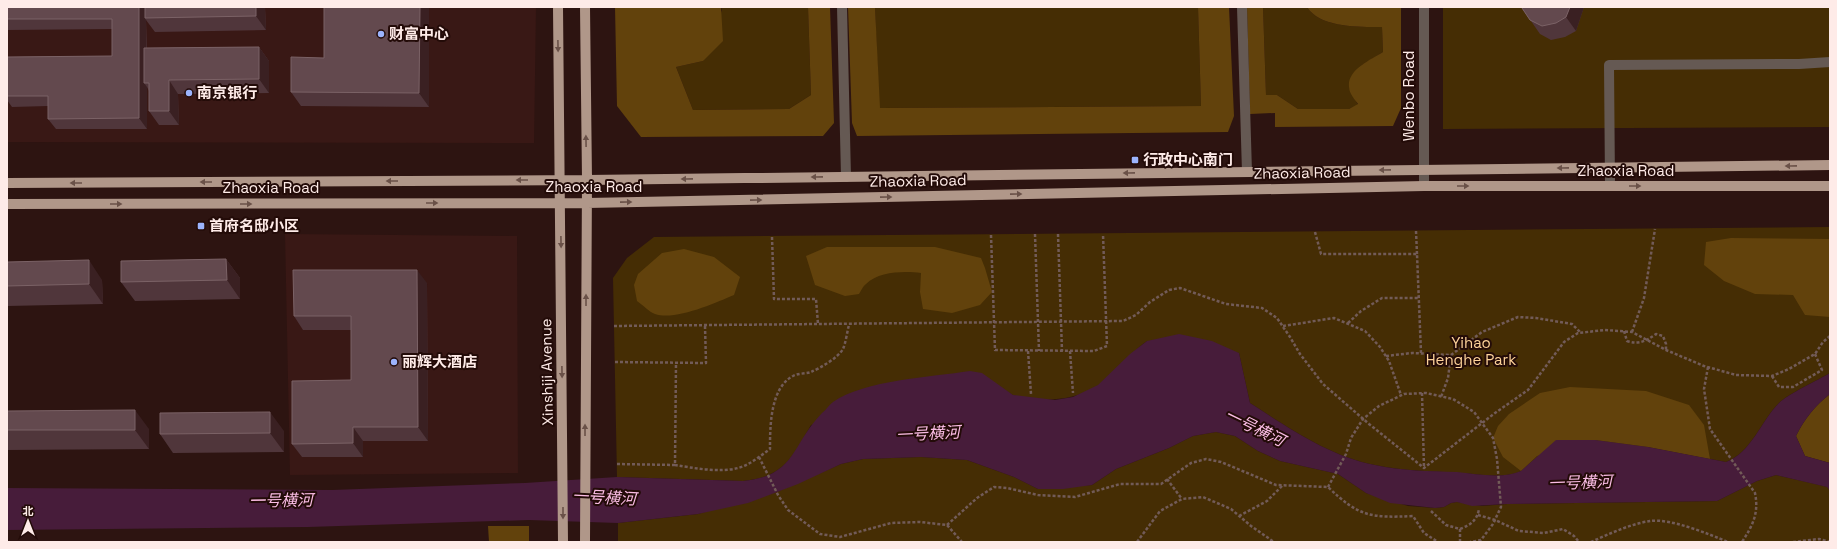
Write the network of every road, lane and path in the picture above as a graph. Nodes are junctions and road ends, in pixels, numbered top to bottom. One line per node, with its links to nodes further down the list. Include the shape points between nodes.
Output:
1 (558, 7): 11 (main road, one-way to 11)
2 (585, 7): 12 (main road, one-way to 2)
3 (842, 7): 10 (street)
4 (1242, 7): 9 (street)
5 (1424, 7): 8 (street, Wenbo Road)
6 (1830, 62): 14 (street, via 1609,66)
7 (1830, 165): 8 (main road, Zhaoxia Road, one-way to 8)
8 (1424, 169): 9 (main road, Zhaoxia Road, one-way to 9); 15 (street, Wenbo Road)
9 (1247, 172): 10 (main road, Zhaoxia Road, one-way to 10)
10 (846, 177): 12 (main road, Zhaoxia Road, one-way to 12)
11 (561, 180): 12 (main road, Zhaoxia Road); 13 (main road, Zhaoxia Road, one-way to 13); 17 (main road, Xinshiji Avenue)
12 (587, 180): 18 (main road)
13 (7, 183)
14 (1610, 185): 15 (main road, Zhaoxia Road, one-way to 14); 16 (main road, Zhaoxia Road, one-way to 16)
15 (1424, 186): 18 (main road, Zhaoxia Road, one-way to 15)
16 (1830, 186)
17 (561, 203): 18 (main road, Zhaoxia Road); 19 (main road, Zhaoxia Road, one-way to 17); 80 (main road, Xinshiji Avenue, one-way to 80)
18 (587, 203): 81 (main road, one-way to 18)
19 (7, 204)
20 (1655, 229): 41 (path, via 1644,298)
21 (1416, 231): 28 (path)
22 (1315, 232): 28 (path, via 1321,254)
23 (1035, 234): 31 (path)
24 (1058, 234): 32 (path)
25 (1103, 234): 33 (path)
26 (991, 235): 30 (path)
27 (772, 237): 35 (path, via 774,299 816,299)
28 (1417, 254): 29 (path)
29 (1419, 298): 34 (path, via 1382,298); 50 (path)
30 (993, 322): 31 (path); 36 (path); 45 (path, via 994,350)
31 (1038, 322): 32 (path); 46 (path)
32 (1062, 322): 33 (path); 47 (path)
33 (1106, 322): 39 (path, via 1123,321 1136,315 1150,302 1170,290 1180,288 1226,304 1262,308 1277,318); 48 (path, via 1107,346 1094,350)
34 (1348, 323): 39 (path, via 1334,318); 53 (path, via 1365,331)
35 (818, 324): 36 (path); 38 (path)
36 (849, 325): 65 (path, via 842,349 832,359 810,372 793,375 784,384 774,404 770,426 770,449)
37 (614, 326): 38 (path)
38 (705, 326): 55 (path, via 706,363)
39 (1283, 326): 63 (path, via 1323,384)
40 (1624, 331): 41 (path); 42 (path); 44 (path, via 1627,341 1636,344)
41 (1632, 332): 44 (path)
42 (1581, 333): 52 (path, via 1572,324 1518,317 1482,332); 64 (path, via 1564,342 1528,390)
43 (1830, 336): 51 (path, via 1822,342)
44 (1647, 340): 49 (path); 49 (path, via 1656,334 1662,336)
45 (1028, 350): 46 (path); 59 (path)
46 (1039, 350): 47 (path)
47 (1062, 350): 48 (path)
48 (1070, 350): 58 (path)
49 (1666, 350): 56 (path)
50 (1420, 353): 52 (path); 53 (path)
51 (1815, 354): 57 (path); 57 (path, via 1822,370 1793,386 1780,387)
52 (1451, 355): 62 (path, via 1448,378)
53 (1386, 356): 61 (path)
54 (614, 362): 55 (path)
55 (676, 363): 67 (path)
56 (1708, 367): 57 (path, via 1736,375); 91 (path, via 1704,389 1710,430 1753,489 1757,505 1752,527)
57 (1772, 376)
58 (1073, 393)
59 (1031, 394)
60 (1422, 394): 61 (path); 62 (path); 68 (path)
61 (1401, 395): 63 (path, via 1379,406)
62 (1441, 396): 64 (path, via 1452,399 1474,412)
63 (1363, 419): 68 (path); 71 (path)
64 (1483, 422): 68 (path); 77 (path, via 1493,438 1498,471 1501,507)
65 (759, 457): 67 (path, via 737,468 704,469); 78 (path, via 788,510 820,534 840,537 892,523 920,522)
66 (617, 464): 67 (path)
67 (675, 465)
68 (1424, 468)
69 (1167, 479): 70 (path, via 1191,463 1206,459 1221,462 1276,485); 72 (path); 78 (path, via 1161,484 1120,484 1075,497 1038,495 994,487 977,498)
70 (1283, 485): 71 (path); 76 (path, via 1267,501)
71 (1328, 486): 85 (path, via 1345,504 1362,513 1377,517 1413,516 1424,532)
72 (1182, 499): 76 (path, via 1203,497 1231,509); 83 (path, via 1160,511)
73 (1479, 509): 75 (path)
74 (1431, 511): 79 (path, via 1446,525)
75 (1478, 515): 77 (path); 79 (path, via 1471,524)
76 (1239, 516): 84 (path)
77 (1495, 520): 87 (path, via 1481,540); 88 (path, via 1519,531 1563,530 1574,536)
78 (947, 525): 82 (path)
79 (1460, 530): 86 (path)
80 (563, 542)
81 (585, 542)
82 (962, 542)
83 (1137, 542)
84 (1274, 542)
85 (1438, 542)
86 (1460, 542)
87 (1470, 542)
88 (1578, 542)
89 (1591, 542): 90 (path, via 1651,521 1705,531)
90 (1728, 542)
91 (1742, 542)
92 (1794, 542): 93 (path, via 1819,539)
93 (1830, 542)

